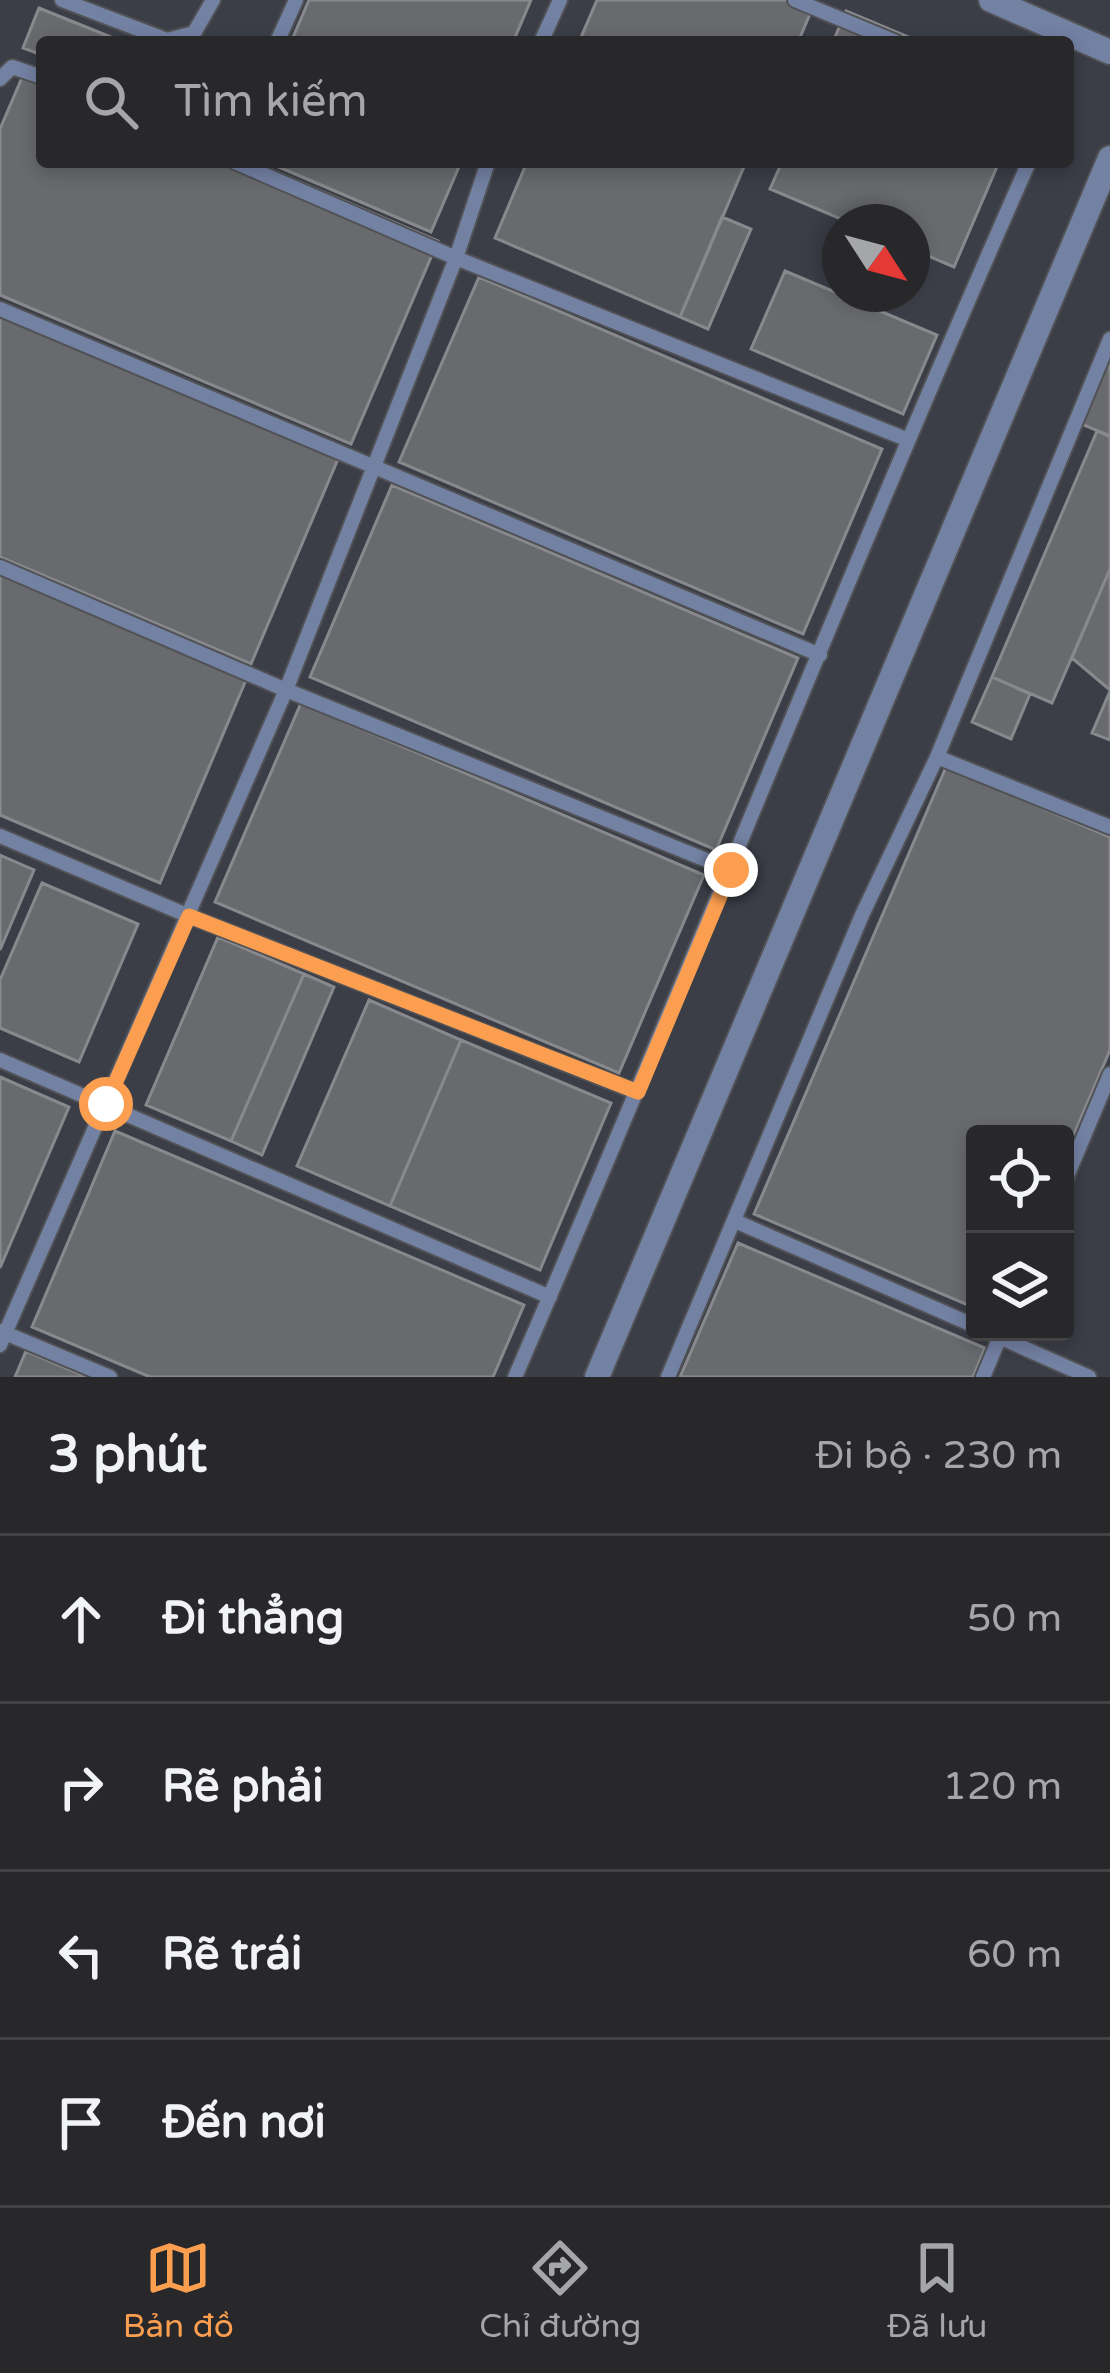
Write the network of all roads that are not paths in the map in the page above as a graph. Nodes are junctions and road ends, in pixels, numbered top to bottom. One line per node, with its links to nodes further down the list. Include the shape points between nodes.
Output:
1 (62, 0): 7 (lane)
2 (213, 0): 8 (lane, via 194,34)
3 (296, 0): 9 (lane)
4 (560, 0): 10 (lane)
5 (795, 0): 11 (lane)
6 (991, 0): 12 (street)
7 (156, 36)
8 (185, 36)
9 (280, 36)
10 (545, 36)
11 (882, 36)
12 (1073, 36)
13 (1074, 36): 14 (street)
14 (1110, 52)
15 (36, 75): 16 (lane, via 12,67)
16 (0, 79)
17 (1110, 158): 47 (street)
18 (249, 168): 21 (lane)
19 (486, 168): 21 (lane)
20 (1026, 168): 24 (lane)
21 (456, 259): 24 (lane); 25 (lane)
22 (0, 309): 25 (lane)
23 (1110, 339): 29 (lane)
24 (907, 439): 27 (lane)
25 (376, 465): 27 (lane); 28 (lane)
26 (0, 567): 28 (lane)
27 (820, 655): 32 (lane)
28 (286, 690): 32 (lane); 33 (lane)
29 (937, 757): 30 (lane); 39 (lane)
30 (1110, 827)
31 (0, 836): 33 (lane)
32 (731, 870): 36 (lane)
33 (189, 916): 36 (lane); 37 (lane)
34 (0, 1060): 37 (lane)
35 (1110, 1074): 38 (lane)
36 (638, 1092): 40 (lane)
37 (106, 1104): 40 (lane); 42 (lane)
38 (1074, 1160)
39 (735, 1221): 41 (lane); 48 (lane)
40 (550, 1297): 46 (lane)
41 (966, 1322)
42 (2, 1336): 45 (lane)
43 (995, 1341): 49 (lane)
44 (1012, 1341): 50 (lane)
45 (110, 1377)
46 (515, 1377)
47 (597, 1377)
48 (668, 1377)
49 (983, 1377)
50 (1089, 1377)

